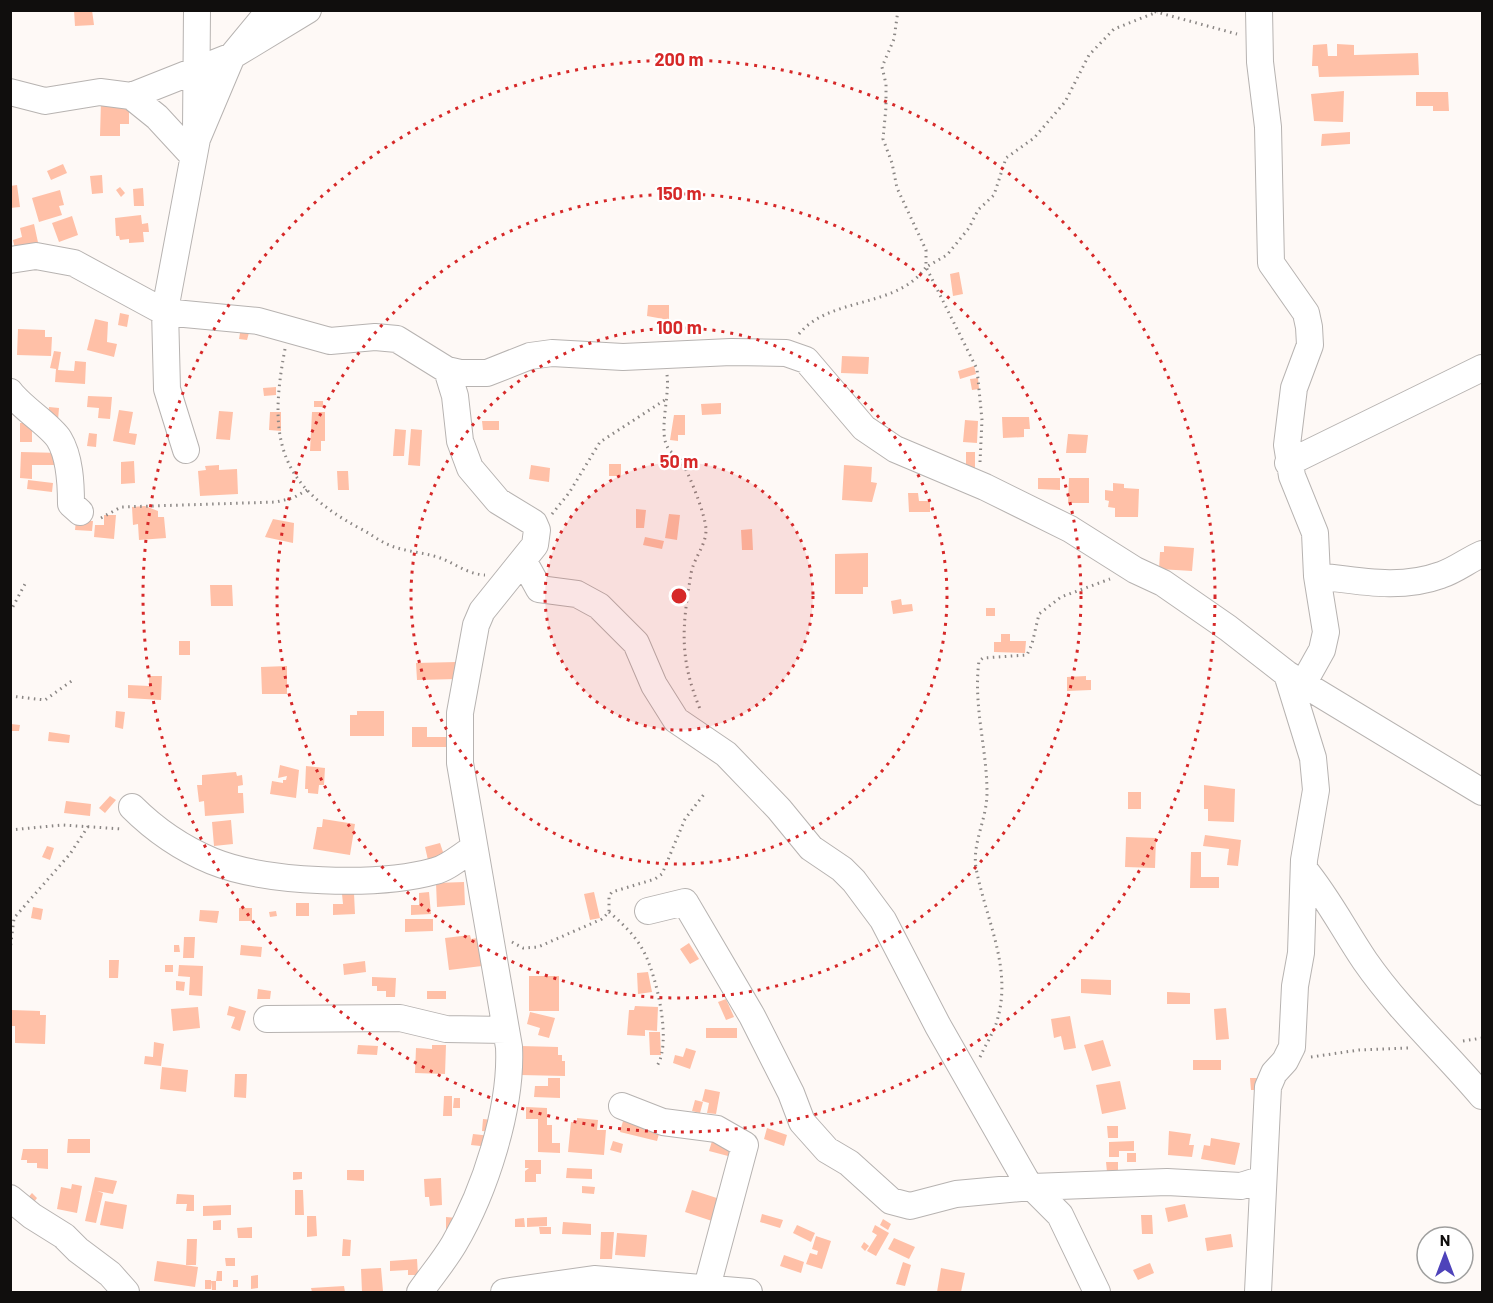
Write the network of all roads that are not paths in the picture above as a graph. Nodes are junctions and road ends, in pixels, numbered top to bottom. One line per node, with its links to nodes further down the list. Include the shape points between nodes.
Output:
1 (197, 10): 6 (street)
2 (270, 10): 5 (street)
3 (308, 10): 5 (street)
4 (1256, 23): 16 (street, via 1268,127 1271,263 1306,314 1309,327 1310,345 1294,388)
5 (232, 56): 6 (street); 9 (street)
6 (196, 70): 8 (street); 9 (street)
7 (10, 92): 8 (street, via 45,100 100,92)
8 (131, 96): 9 (street)
9 (195, 147): 11 (street)
10 (10, 260): 11 (street, via 36,256 74,263)
11 (165, 310): 13 (street, via 258,321 330,341 397,339); 15 (street, via 167,389)
12 (1482, 368): 16 (street)
13 (447, 370): 19 (street, via 460,441 470,468 498,501 536,526 535,545); 21 (street, via 487,373 541,354 623,357 786,353 806,360 864,428 886,443 1070,529 1163,583)
14 (10, 392): 17 (street, via 59,439 72,479 71,504)
15 (186, 450)
16 (1288, 463): 20 (street, via 1315,533)
17 (88, 518)
18 (1482, 554): 20 (street, via 1443,574 1411,584)
19 (517, 567): 24 (street, via 482,611 476,625 460,713 460,763); 32 (street, via 539,589 586,598 630,635 672,716 726,754 811,848 842,869 872,904)
20 (1317, 576): 21 (street, via 1326,632 1322,650)
21 (1295, 679): 22 (street); 25 (street, via 1316,775)
22 (1482, 792)
23 (132, 807): 24 (street, via 168,838 224,864 258,873 340,880 383,879 437,871)
24 (474, 848): 28 (street)
25 (1304, 869): 29 (street, via 1365,962 1433,1045); 31 (street, via 1292,1047 1268,1087)
26 (648, 911): 32 (street, via 685,902 752,1016 791,1093 801,1122 827,1150 849,1163 891,1201 910,1206 956,1194)
27 (267, 1019): 28 (street, via 400,1018 446,1029)
28 (506, 1030): 37 (street, via 508,1090 486,1169 458,1236)
29 (1482, 1096)
30 (622, 1106): 34 (street, via 663,1122 717,1129 744,1145)
31 (1263, 1179): 32 (street, via 1241,1186 1167,1182); 40 (street)
32 (1032, 1187): 39 (street, via 1060,1215)
33 (10, 1198): 36 (street, via 64,1236 110,1274)
34 (707, 1287): 35 (street, via 594,1279); 38 (street)
35 (518, 1291)
36 (126, 1293)
37 (420, 1293)
38 (749, 1293)
39 (1097, 1293)
40 (1258, 1293)

